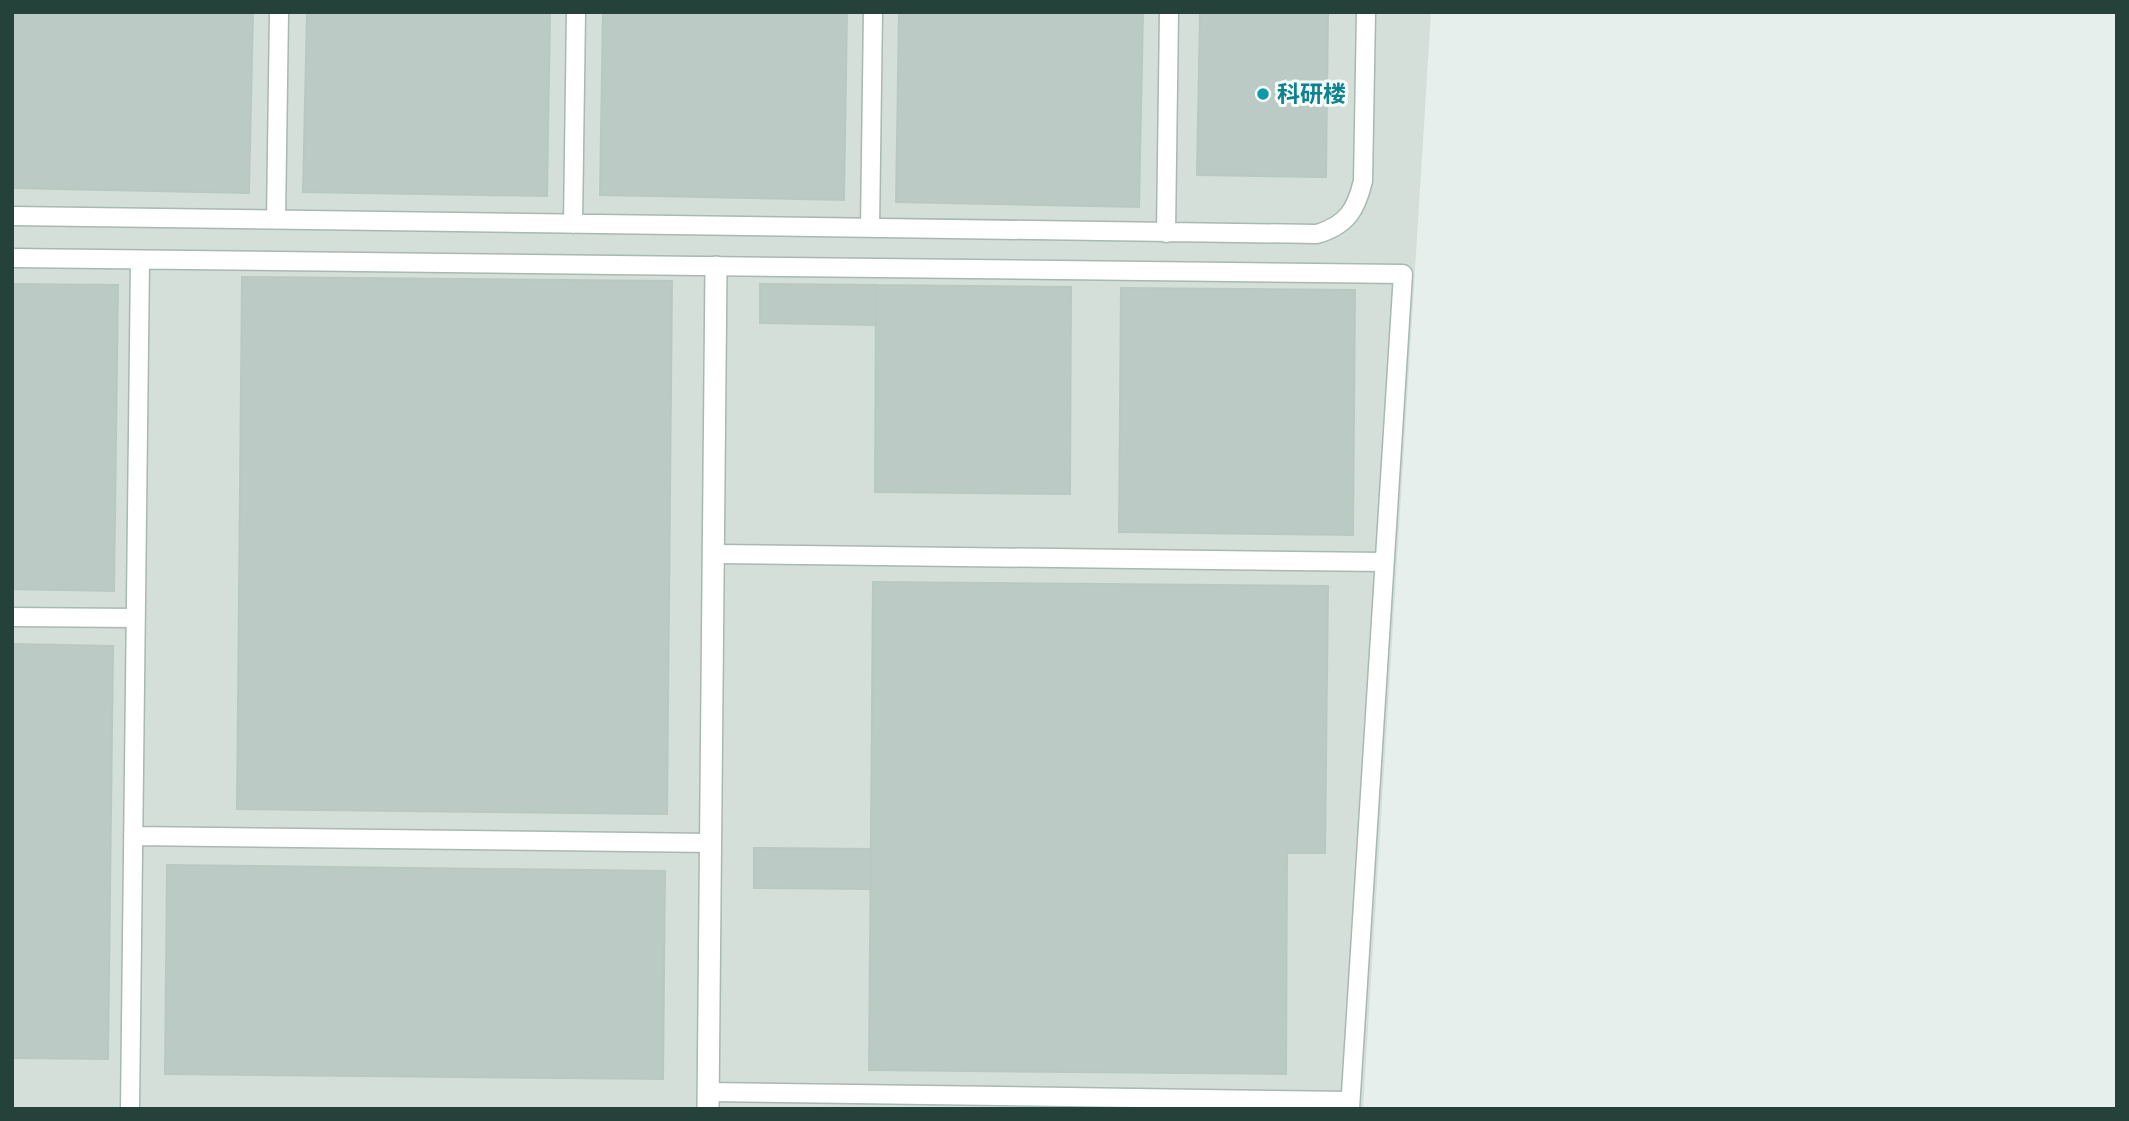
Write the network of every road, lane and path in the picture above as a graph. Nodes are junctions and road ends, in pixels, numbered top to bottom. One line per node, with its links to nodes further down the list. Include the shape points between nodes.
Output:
1 (279, 12): 7 (lane)
2 (576, 12): 8 (lane)
3 (873, 12): 9 (lane)
4 (1169, 12): 10 (lane)
5 (1366, 12): 10 (lane, via 1363,181 1358,203 1345,220 1329,230 1305,235)
6 (12, 216): 7 (lane)
7 (276, 220): 8 (lane)
8 (573, 224): 9 (lane)
9 (870, 228): 10 (lane)
10 (1166, 233)
11 (12, 258): 12 (lane)
12 (140, 260): 13 (lane); 17 (lane)
13 (716, 267): 14 (street); 15 (lane, via 1403,274)
14 (713, 554): 15 (lane); 19 (street)
15 (1384, 562): 21 (lane)
16 (12, 617): 17 (lane)
17 (135, 618): 18 (lane)
18 (133, 836): 19 (lane); 22 (lane)
19 (710, 843): 20 (street)
20 (708, 1100): 21 (lane)
21 (1350, 1105)
22 (130, 1109)

